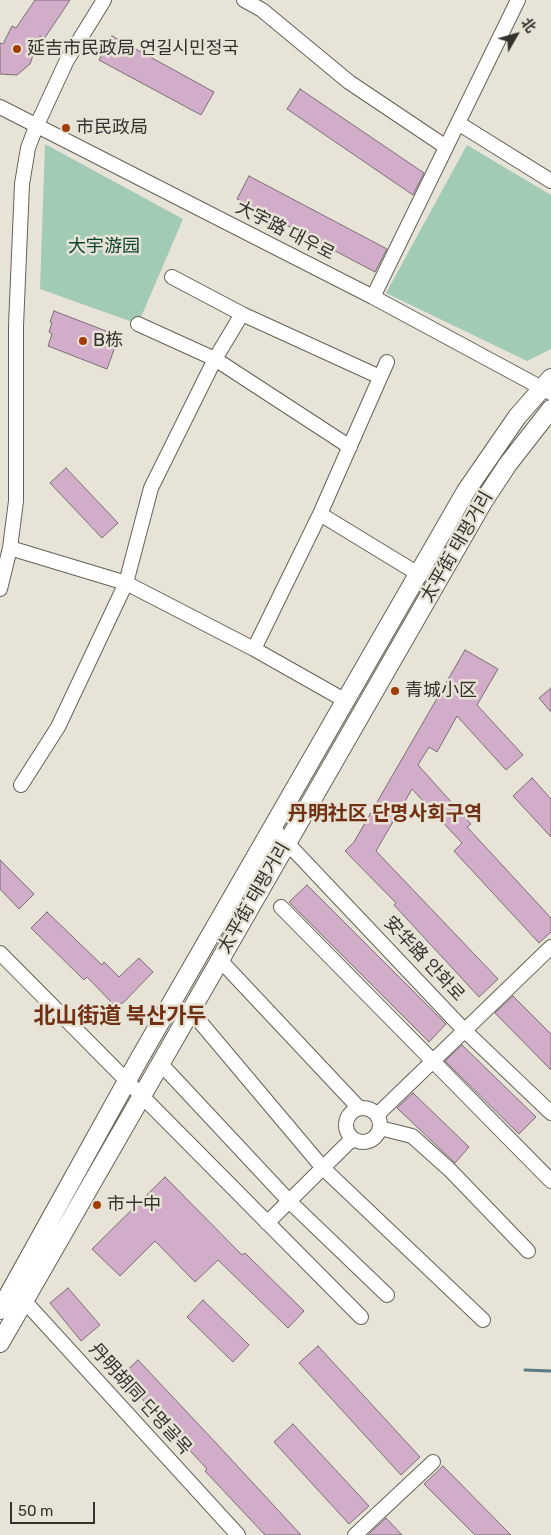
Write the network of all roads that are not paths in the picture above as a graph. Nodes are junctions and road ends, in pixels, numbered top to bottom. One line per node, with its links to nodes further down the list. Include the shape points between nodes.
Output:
1 (104, 0): 7 (street, via 67,60)
2 (244, 0): 4 (street)
3 (518, 0): 6 (street)
4 (265, 5): 8 (street, via 350,82)
5 (0, 107): 7 (street, 大宇路 대우로)
6 (458, 122): 8 (street); 9 (street)
7 (36, 126): 11 (street, 大宇路 대우로); 21 (street, via 28,148 22,184 16,326 16,502)
8 (446, 147): 11 (street)
9 (551, 181)
10 (172, 277): 12 (street)
11 (373, 297): 17 (street, 大宇路 대우로)
12 (242, 314): 14 (street); 16 (street)
13 (138, 324): 14 (street)
14 (215, 359): 19 (street); 23 (street, via 151,488)
15 (387, 362): 16 (street)
16 (380, 377): 19 (street)
17 (548, 386): 22 (main road, 太平街 태평거리, via 517,417 474,478)
18 (551, 409): 29 (main road, 太平街 태평거리, via 495,482)
19 (350, 447): 20 (street)
20 (320, 514): 22 (street); 25 (street)
21 (10, 548): 23 (street); 24 (street)
22 (420, 575): 26 (main road, 太平街 태평거리)
23 (126, 582): 25 (street); 27 (street, via 58,727)
24 (0, 589)
25 (254, 649): 26 (street)
26 (346, 701): 28 (main road, 太平街 태평거리)
27 (21, 785)
28 (273, 828): 29 (street, 安华路 안화로); 38 (main road, 太平街 태평거리)
29 (286, 841): 33 (main road, 太平街 태평거리); 35 (street, 安华路 안화로)
30 (281, 907): 36 (street)
31 (551, 947): 35 (street)
32 (0, 953): 38 (street)
33 (219, 959): 34 (main road, 太平街 태평거리); 40 (street)
34 (190, 1010): 37 (main road, 太平街 태평거리); 44 (street)
35 (464, 1030): 36 (street); 41 (street, 安华路 안화로)
36 (432, 1061): 42 (street); 45 (street)
37 (160, 1063): 39 (main road, 太平街 태평거리); 46 (street)
38 (127, 1083): 39 (street); 49 (main road, 太平街 태평거리)
39 (140, 1097): 47 (street); 49 (main road, 太平街 태평거리)
40 (359, 1108): 42 (street, via 369,1109); 43 (street, via 346,1119 346,1130)
41 (551, 1113)
42 (378, 1122): 43 (street, via 374,1138 369,1142); 48 (street, via 412,1136 450,1170)
43 (352, 1139): 44 (street)
44 (324, 1168): 46 (street); 53 (street)
45 (551, 1181)
46 (289, 1201): 47 (street); 50 (street)
47 (267, 1223): 52 (street)
48 (528, 1251)
49 (19, 1294): 51 (main road, 太平街 태평거리); 54 (main road, 太平街 태평거리); 56 (street, 丹明胡同 단명골목)
50 (386, 1295)
51 (0, 1310)
52 (361, 1317)
53 (483, 1320)
54 (0, 1343)
55 (433, 1462): 57 (street)
56 (238, 1535)
57 (355, 1535)

